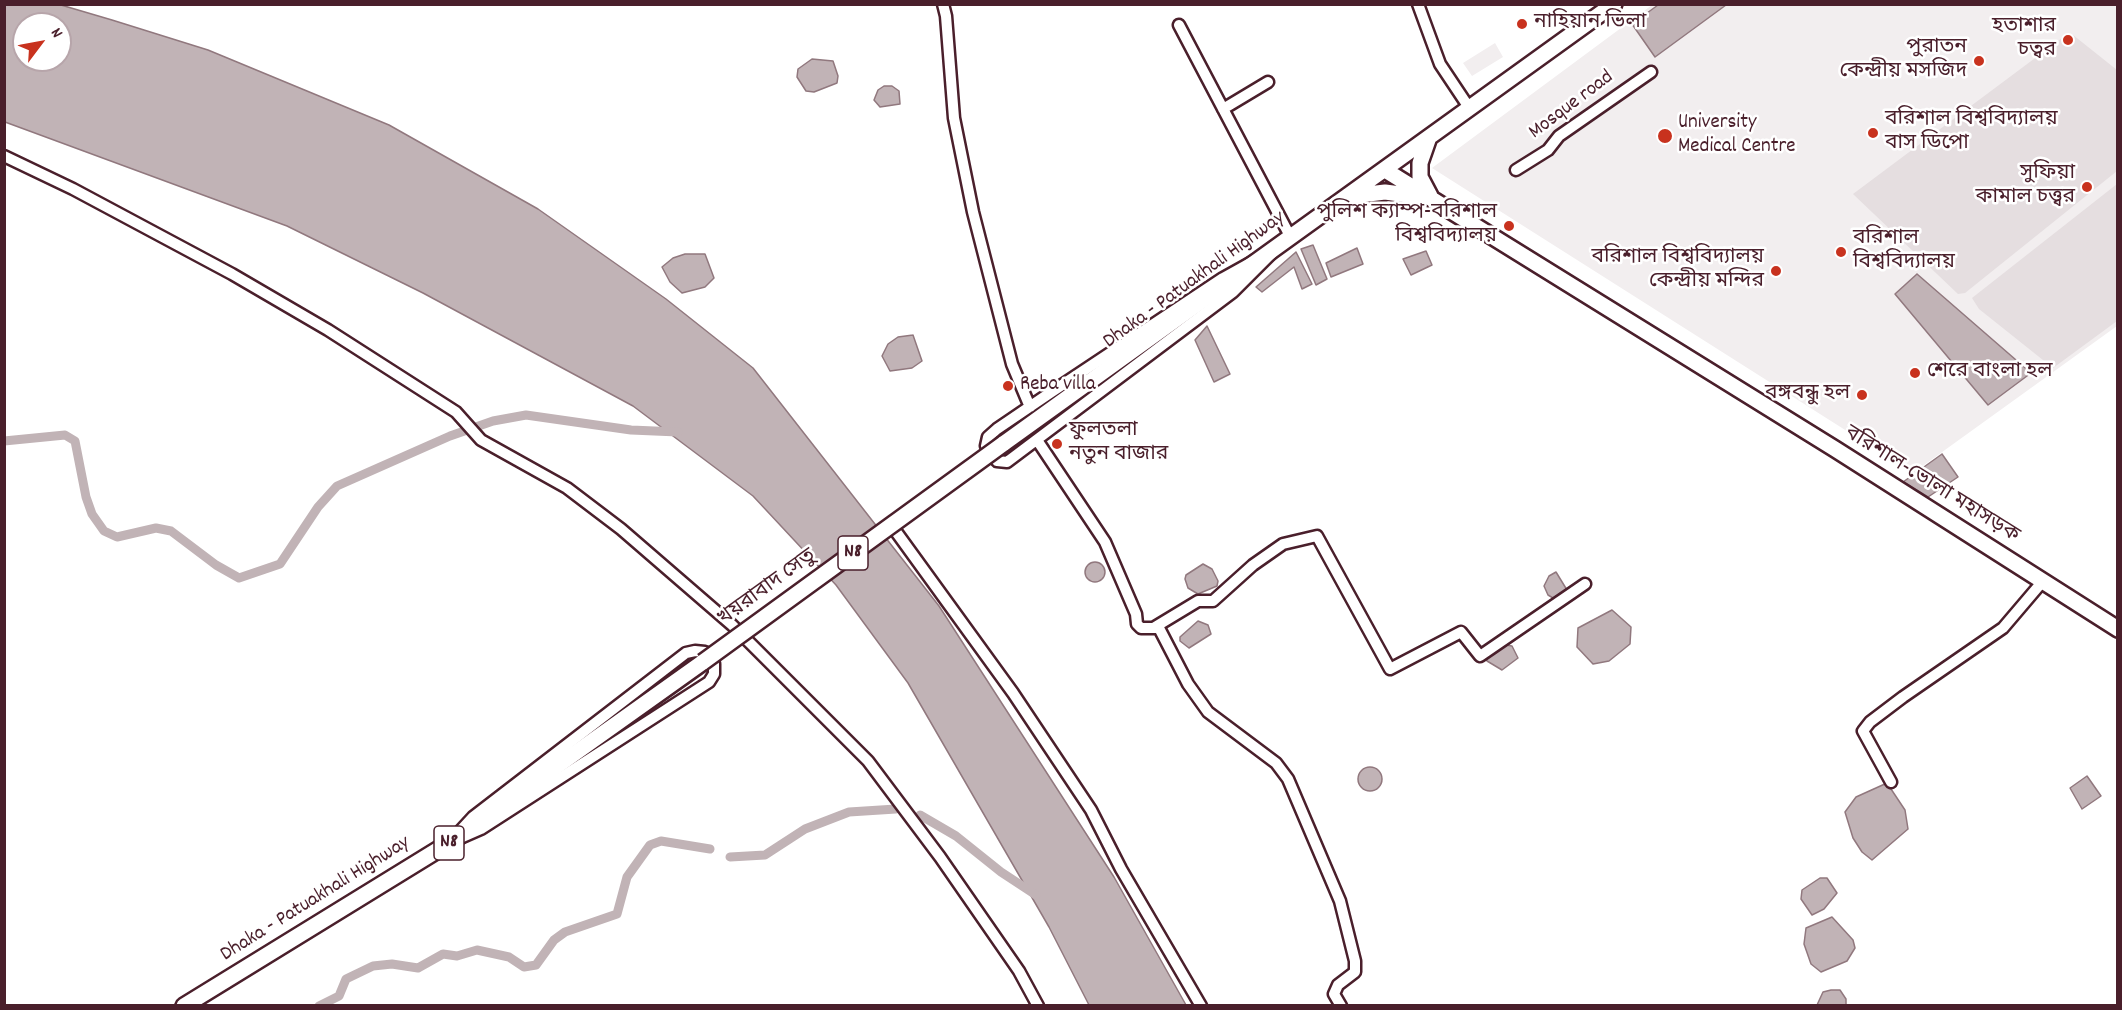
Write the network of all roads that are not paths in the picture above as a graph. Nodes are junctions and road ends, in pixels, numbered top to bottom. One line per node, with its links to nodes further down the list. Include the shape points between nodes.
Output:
1 (943, 4): 17 (street, via 954,118 973,212 1012,364)
2 (1418, 4): 8 (street, via 1440,64)
3 (1614, 4): 8 (highway, Dhaka - Patuakhali Highway / N8)
4 (1179, 26): 7 (street)
5 (1651, 72): 12 (street, Mosque road)
6 (1268, 82): 7 (street)
7 (1223, 109): 15 (street)
8 (1470, 109): 9 (highway, Dhaka - Patuakhali Highway / N8)
9 (1429, 139): 11 (highway, Dhaka - Patuakhali Highway / N8); 14 (highway, via 1422,152 1420,177)
10 (4, 156): 29 (street, via 232,274 328,330 456,412 482,440 567,488 621,529 732,625 868,761 940,857)
11 (1385, 170): 13 (highway, Dhaka - Patuakhali Highway / N8); 14 (highway, বরিশাল-ভোলা মহাসড়ক)
12 (1516, 170)
13 (1350, 196): 14 (highway, via 1385,192); 15 (highway, Dhaka - Patuakhali Highway / N8)
14 (1432, 198): 21 (highway, বরিশাল-ভোলা মহাসড়ক)
15 (1291, 238): 16 (highway, Dhaka - Patuakhali Highway / N8)
16 (1277, 248): 17 (street, via 1223,278); 18 (street, via 1233,292); 19 (highway, Dhaka - Patuakhali Highway / N8)
17 (1030, 407): 18 (street, via 997,429 988,437 986,446 997,461 1007,462)
18 (1037, 440): 23 (street, via 1105,542 1137,624 1141,628)
19 (1003, 444): 25 (highway, খয়রাবাদ সেতু / N8, bridge)
20 (897, 532): 30 (street, via 1091,810)
21 (2043, 581): 24 (highway, বরিশাল-ভোলা মহাসড়ক); 26 (street, via 2003,628 1902,698 1863,731)
22 (1585, 584): 23 (street, via 1480,656 1461,632 1390,669 1317,536 1283,544 1213,601 1198,601)
23 (1155, 627): 31 (street, via 1162,631 1188,684 1208,712 1276,763 1288,779 1340,901 1355,961 1355,972 1338,985 1334,994)
24 (2118, 629)
25 (703, 662): 27 (highway, Dhaka - Patuakhali Highway / N8)
26 (1892, 782)
27 (449, 843): 27 (street, via 473,817 686,653 705,652 714,664 709,682 481,829); 28 (highway, Dhaka - Patuakhali Highway / N8)
28 (184, 1005)
29 (1038, 1005)
30 (1201, 1005)
31 (1341, 1005)

